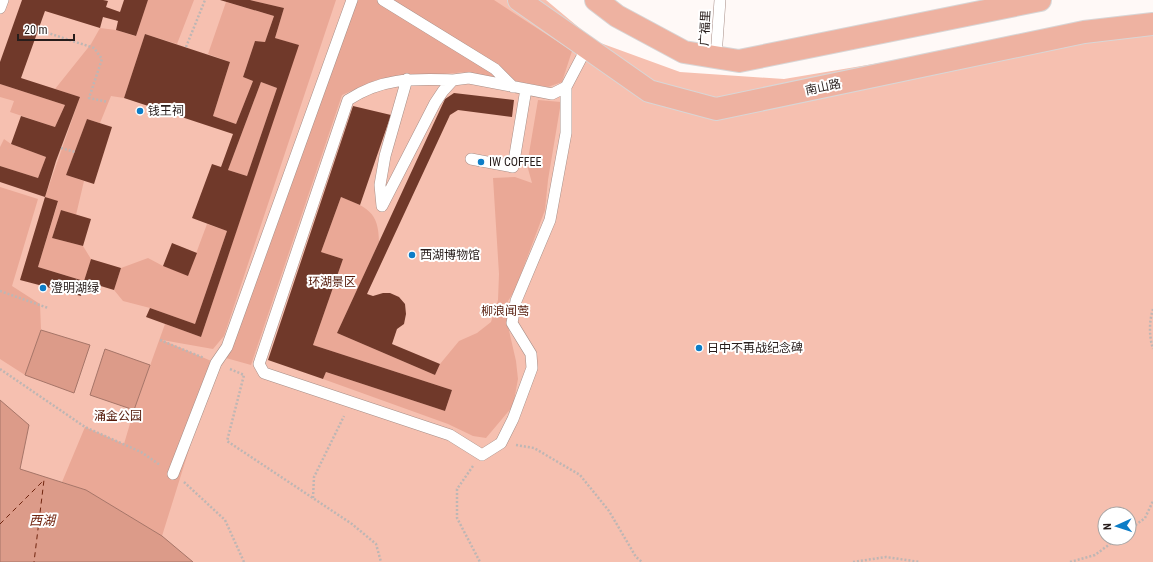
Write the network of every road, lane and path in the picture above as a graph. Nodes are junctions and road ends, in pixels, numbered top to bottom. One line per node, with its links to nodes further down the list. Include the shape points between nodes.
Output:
1 (3, 0): 9 (lane)
2 (205, 0): 12 (path)
3 (352, 0): 29 (lane, via 227,347)
4 (383, 0): 17 (lane, via 495,69)
5 (520, 0): 13 (main road, 南山路)
6 (720, 0): 14 (lane, 广福里)
7 (1040, 0): 14 (main road, via 739,61)
8 (600, 1): 14 (main road, via 617,16 684,52)
9 (0, 8)
10 (1153, 24): 13 (main road, 南山路, via 1084,32 716,109 649,91)
11 (38, 30): 20 (path, via 94,48 102,58 89,98)
12 (186, 47)
13 (587, 48): 18 (lane)
14 (716, 57)
15 (407, 79): 16 (lane); 16 (lane, via 385,156 380,185 382,206 435,103); 31 (lane, via 380,85 348,100 259,364 264,373)
16 (454, 80): 17 (lane, via 469,78)
17 (513, 87): 19 (lane)
18 (566, 87): 19 (lane, via 552,94); 32 (lane, via 566,133 550,220 516,301 512,323 531,354 532,368 514,419)
19 (526, 89): 23 (lane, via 513,167)
20 (108, 102)
21 (61, 148): 22 (path)
22 (75, 152)
23 (471, 159)
24 (0, 291): 25 (path)
25 (48, 308)
26 (1153, 309): 28 (path, via 1150,318 1150,339)
27 (160, 340): 29 (path)
28 (1153, 349)
29 (216, 363): 34 (lane); 35 (path, via 244,375 227,441)
30 (0, 369): 34 (path, via 85,427 141,452)
31 (351, 402): 33 (lane, via 450,435); 35 (path, via 314,477)
32 (501, 443): 33 (lane); 42 (path, via 534,448 580,475 609,511 636,557)
33 (482, 455): 41 (path, via 457,489 457,518)
34 (173, 474): 39 (path, via 225,520)
35 (313, 498): 40 (path, via 376,544)
36 (1153, 501): 37 (path, via 1144,518)
37 (1137, 524)
38 (1107, 546): 45 (path, via 1095,555)
39 (244, 562)
40 (380, 562)
41 (480, 562)
42 (642, 562)
43 (853, 562): 44 (path, via 886,557)
44 (920, 562)
45 (1070, 562)

